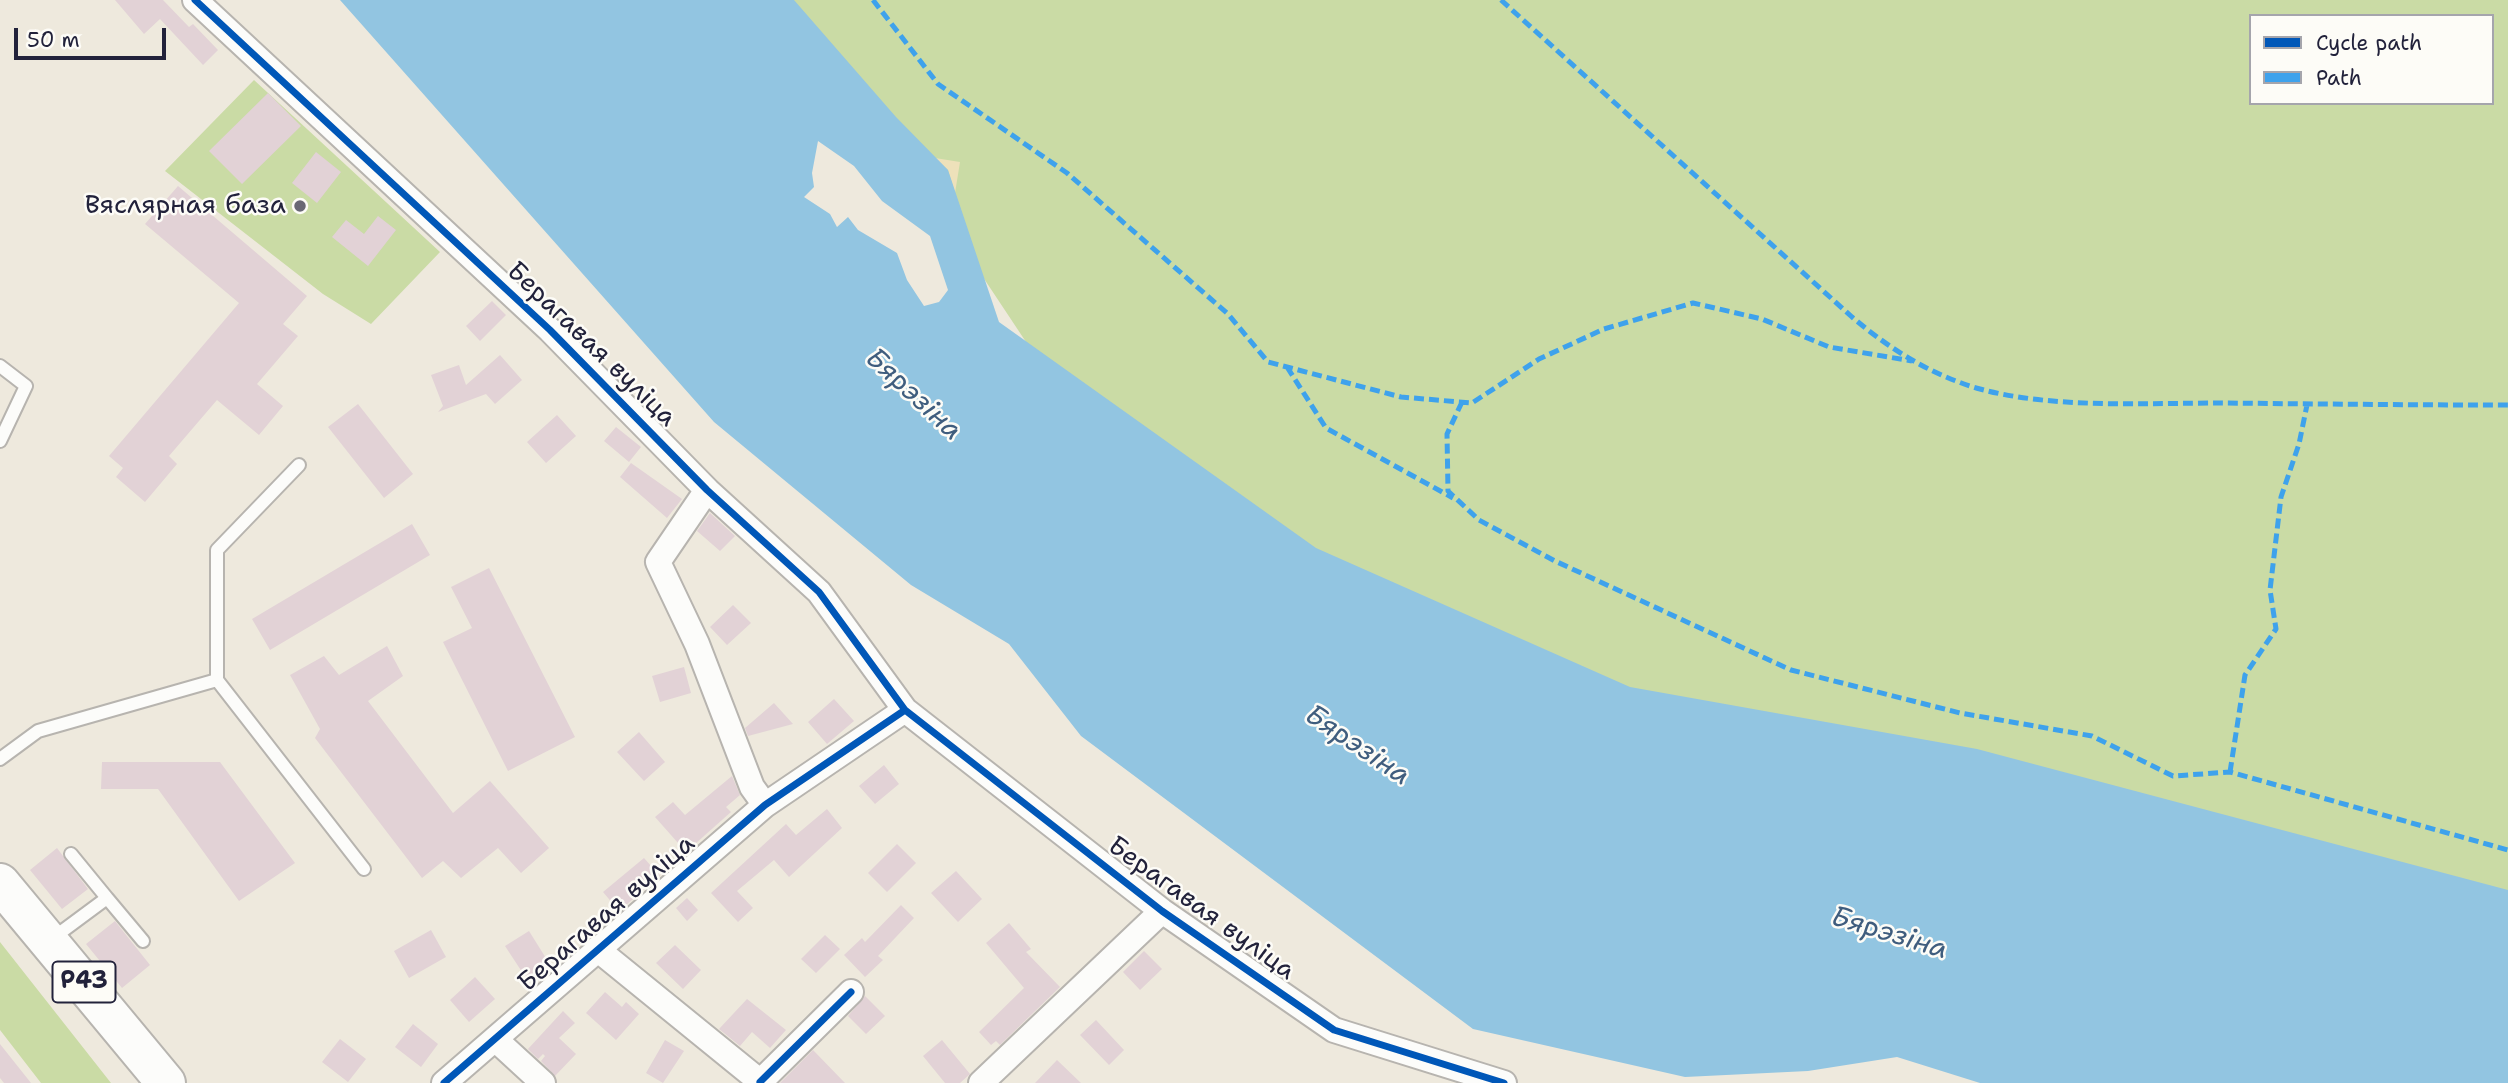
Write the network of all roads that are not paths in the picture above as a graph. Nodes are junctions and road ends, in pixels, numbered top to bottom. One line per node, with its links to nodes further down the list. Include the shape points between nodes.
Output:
1 (195, 0): 5 (street, Берагавая вуліца, via 550,330)
2 (0, 366): 3 (lane, via 26,386)
3 (0, 441)
4 (299, 466): 6 (lane, via 217,550)
5 (707, 490): 7 (street, Берагавая вуліца, via 819,592); 9 (street, via 658,562 697,644 752,787)
6 (217, 680): 8 (lane, via 38,731); 11 (lane)
7 (905, 710): 9 (street, Берагавая вуліца); 14 (street, Берагавая вуліца)
8 (0, 759)
9 (765, 805): 17 (street, Берагавая вуліца)
10 (71, 854): 13 (lane)
11 (364, 869)
12 (0, 883): 15 (main road, Р43)
13 (107, 898): 15 (lane); 16 (lane)
14 (1162, 911): 24 (street, Берагавая вуліца); 25 (street, Берагавая вуліца, via 1334,1030)
15 (50, 940): 21 (main road, Р43)
16 (143, 941)
17 (597, 949): 19 (street, Берагавая вуліца); 20 (street, Берагавая вуліца)
18 (851, 992): 20 (street, Берагавая вуліца)
19 (495, 1039): 22 (street, Берагавая вуліца); 23 (street)
20 (761, 1082)
21 (166, 1083)
22 (444, 1083)
23 (543, 1083)
24 (981, 1083)
25 (1504, 1083)

